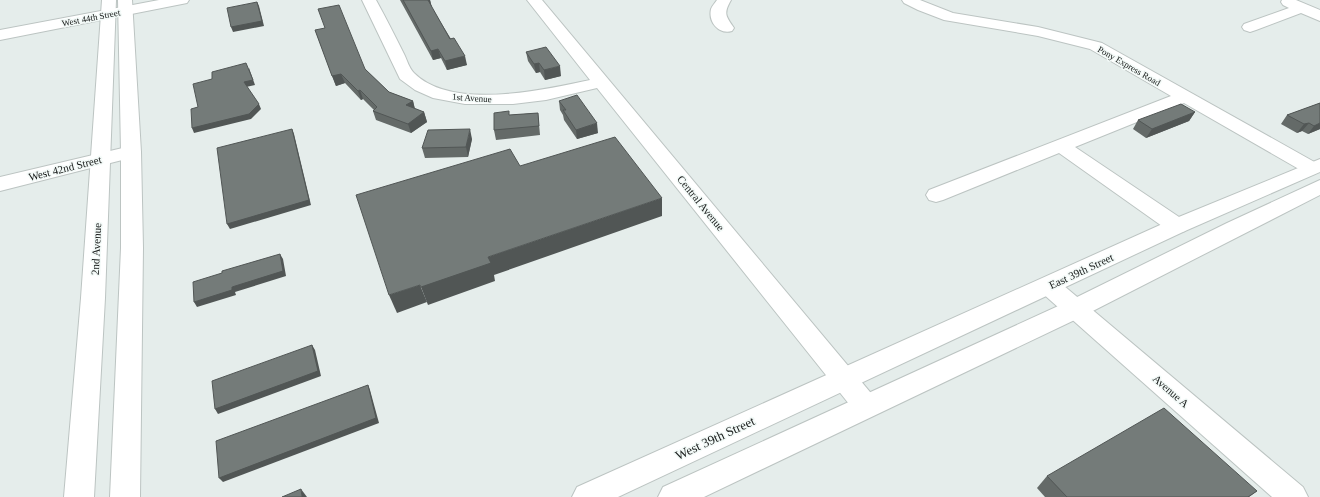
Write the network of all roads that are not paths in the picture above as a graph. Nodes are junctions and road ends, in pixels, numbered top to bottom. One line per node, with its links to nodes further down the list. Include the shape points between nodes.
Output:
1 (182, 0): 7 (main road, West 44th Street)
2 (369, 0): 13 (main road, 1st Avenue, via 406,75 421,86 439,94 465,99 513,100)
3 (534, 0): 13 (main road, Central Avenue)
4 (724, 0): 11 (main road, via 719,8 719,20)
5 (909, 0): 14 (main road, Pony Express Road, via 922,8 955,19 1017,28 1096,46)
6 (1284, 0): 8 (main road)
7 (116, 6): 12 (main road, West 44th Street); 16 (main road); 17 (main road, 2nd Avenue)
8 (1302, 8): 9 (main road); 10 (main road)
9 (1320, 16)
10 (1250, 27)
11 (726, 28)
12 (0, 35)
13 (601, 82): 24 (main road, Central Avenue)
14 (1184, 97): 15 (main road); 18 (main road, Pony Express Road)
15 (1060, 145): 20 (main road); 21 (main road)
16 (131, 152): 17 (main road, West 42nd Street); 28 (main road, via 132,248)
17 (101, 159): 19 (main road, West 42nd Street); 27 (main road, 2nd Avenue)
18 (1317, 173): 21 (main road, East 39th Street); 23 (main road, via 1235,228)
19 (0, 184)
20 (936, 195)
21 (1177, 226): 22 (main road, East 39th Street)
22 (1049, 286): 23 (main road, Avenue A); 24 (main road, East 39th Street)
23 (1076, 309): 25 (main road); 31 (main road, Avenue A)
24 (844, 379): 25 (main road, Central Avenue); 29 (main road, West 39th Street)
25 (866, 406): 26 (main road)
26 (705, 490): 30 (main road)
27 (79, 497)
28 (125, 497)
29 (587, 497)
30 (673, 497)
31 (1293, 497)

